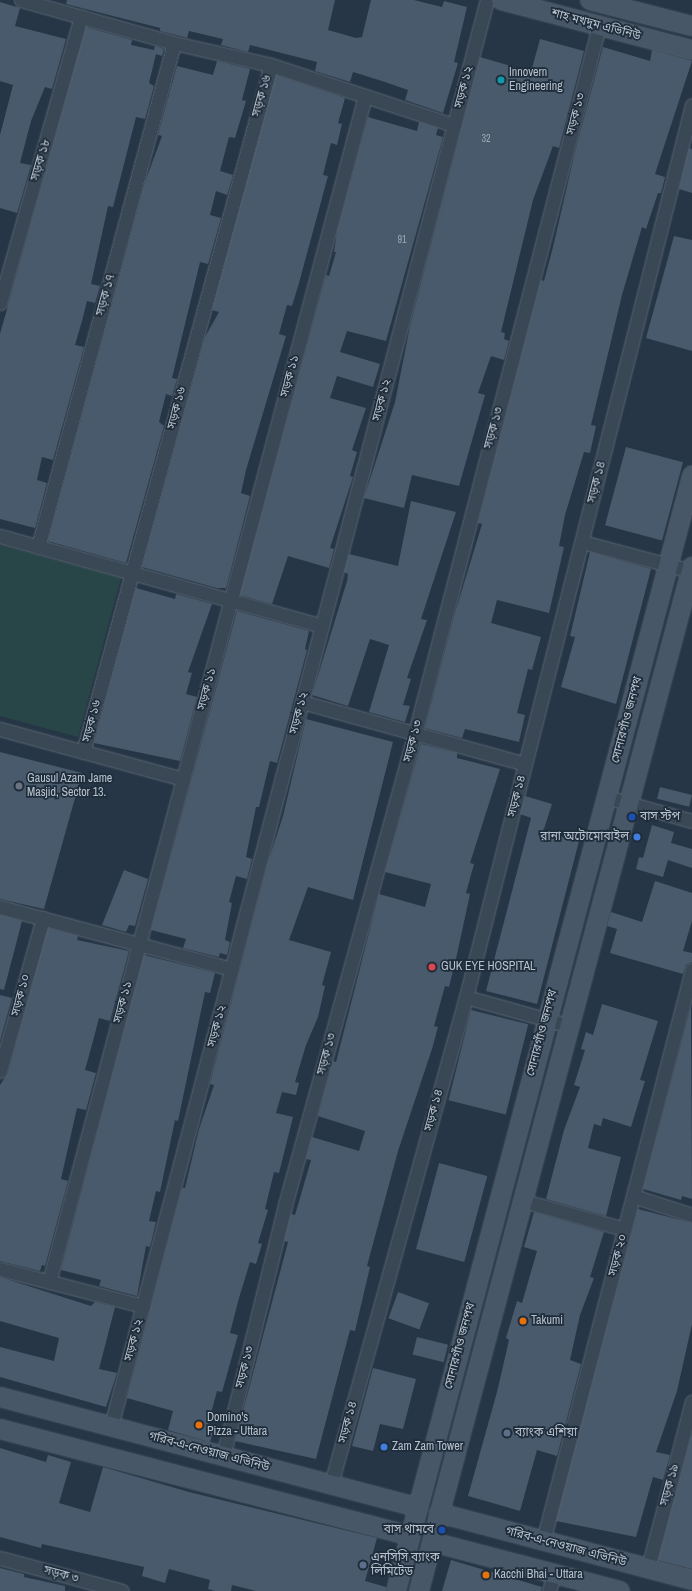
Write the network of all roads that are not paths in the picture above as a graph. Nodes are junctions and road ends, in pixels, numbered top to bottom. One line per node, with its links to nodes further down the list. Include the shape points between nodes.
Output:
1 (21, 0): 6 (street)
2 (487, 0): 14 (street, সড়ক ১২)
3 (501, 0): 5 (main road, শাহ মখদুম এভিনিউ)
4 (590, 0): 8 (main road, শাহ মখদুম এভিনিউ)
5 (553, 7): 7 (main road, শাহ মখদুম এভিনিউ)
6 (81, 16): 9 (street); 15 (street, সড়ক ১৮)
7 (599, 26): 10 (main road, শাহ মখদুম এভিনিউ); 27 (street, সড়ক ১৩)
8 (692, 26)
9 (174, 43): 11 (street); 19 (street, সড়ক ১৭)
10 (692, 50)
11 (271, 65): 12 (street); 22 (street, সড়ক ১৬)
12 (365, 96): 14 (street); 23 (street, সড়ক ১১)
13 (692, 105): 18 (street, সড়ক ১৪)
14 (454, 125): 24 (street, সড়ক ১২)
15 (0, 303)
16 (692, 476): 20 (main road, সোনারগাঁও জনপথ)
17 (0, 536): 19 (street)
18 (582, 542): 20 (street); 29 (street, সড়ক ১৪)
19 (38, 547): 22 (street)
20 (668, 565): 21 (street); 31 (main road, সোনারগাঁও জনপথ)
21 (691, 569): 32 (main road, সোনারগাঁও জনপথ)
22 (132, 573): 23 (street); 28 (street, সড়ক ১৬)
23 (230, 600): 24 (street); 30 (street, সড়ক ১১)
24 (322, 626): 25 (street, সড়ক ১২)
25 (302, 702): 27 (street); 37 (street, সড়ক ১২)
26 (0, 729): 28 (street)
27 (415, 733): 29 (street); 55 (street, সড়ক ১৩, via 285,1205)
28 (83, 752): 30 (street)
29 (525, 764): 39 (street, সড়ক ১৪)
30 (182, 779): 36 (street, সড়ক ১১)
31 (606, 797): 32 (street); 40 (main road, সোনারগাঁও জনপথ)
32 (630, 804): 33 (street); 41 (main road, সোনারগাঁও জনপথ)
33 (692, 821)
34 (0, 907): 35 (street)
35 (42, 918): 36 (street); 42 (street, সড়ক ১০)
36 (138, 944): 37 (street); 48 (street, সড়ক ১১)
37 (232, 969): 49 (street, সড়ক ১২)
38 (692, 970): 43 (street, সড়ক ২০)
39 (466, 997): 40 (street); 56 (street, সড়ক ১৪)
40 (545, 1021): 41 (street); 57 (main road, সোনারগাঁও জনপথ)
41 (570, 1026): 44 (main road, সোনারগাঁও জনপথ)
42 (0, 1072)
43 (633, 1196): 45 (street); 46 (street, সড়ক ২০)
44 (524, 1201): 46 (street); 58 (main road, সোনারগাঁও জনপথ)
45 (692, 1215)
46 (624, 1229): 60 (street, সড়ক ২০)
47 (0, 1269): 48 (street)
48 (49, 1282): 49 (street)
49 (143, 1306): 52 (street, সড়ক ১২)
50 (0, 1397): 52 (main road, গরিব-এ-নেওয়াজ এভিনিউ)
51 (692, 1402): 54 (street, সড়ক ১৯)
52 (111, 1426): 55 (main road, গরিব-এ-নেওয়াজ এভিনিউ)
53 (0, 1429): 59 (main road)
54 (688, 1431): 63 (street, সড়ক ১৯)
55 (223, 1456): 56 (main road, গরিব-এ-নেওয়াজ এভিনিউ)
56 (331, 1484): 57 (main road, গরিব-এ-নেওয়াজ এভিনিউ)
57 (417, 1507): 59 (main road, সোনারগাঁও জনপথ)
58 (439, 1513): 60 (main road, গরিব-এ-নেওয়াজ এভিনিউ); 61 (main road, সোনারগাঁও জনপথ)
59 (410, 1536): 67 (main road, সোনারগাঁও জনপথ)
60 (543, 1540): 63 (main road, গরিব-এ-নেওয়াজ এভিনিউ)
61 (432, 1542): 64 (main road); 68 (main road, সোনারগাঁও জনপথ)
62 (0, 1558): 66 (street, সড়ক ৩)
63 (648, 1568): 65 (main road, গরিব-এ-নেওয়াজ এভিনিউ)
64 (554, 1574): 69 (street); 70 (main road)
65 (692, 1580)
66 (122, 1591)
67 (396, 1591)
68 (419, 1591)
69 (549, 1591)
70 (620, 1591)

